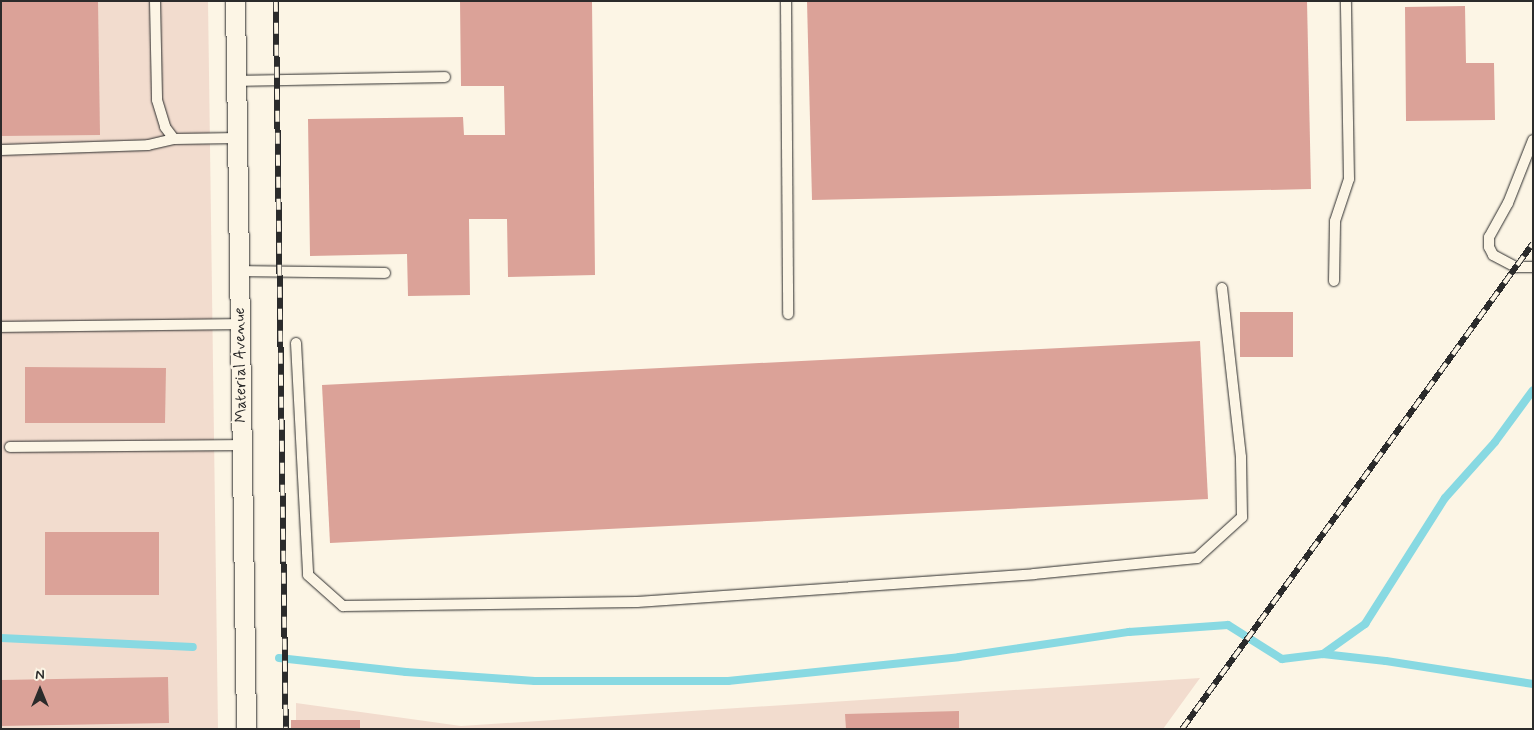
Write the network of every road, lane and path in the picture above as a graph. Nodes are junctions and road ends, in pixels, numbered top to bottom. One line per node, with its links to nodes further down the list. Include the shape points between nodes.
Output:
1 (155, 1): 8 (lane, via 157,100 165,127)
2 (235, 1): 6 (street, Material Avenue)
3 (786, 1): 16 (lane)
4 (1346, 1): 14 (lane, via 1349,179 1335,221)
5 (445, 77): 6 (lane)
6 (237, 81): 7 (street, Material Avenue)
7 (238, 138): 8 (lane); 12 (street, Material Avenue)
8 (174, 140): 10 (lane, via 148,145)
9 (1533, 140): 11 (lane, via 1508,203 1489,237 1489,247 1493,255 1516,266)
10 (1, 150)
11 (1533, 267)
12 (240, 271): 13 (lane); 17 (street, Material Avenue)
13 (385, 272)
14 (1334, 281)
15 (1222, 288): 19 (lane, via 1241,457 1242,517 1197,558 1034,574 637,602 343,606 308,575)
16 (788, 314)
17 (241, 324): 18 (lane); 20 (street, Material Avenue)
18 (1, 327)
19 (296, 343)
20 (243, 445): 21 (lane); 22 (street, Material Avenue)
21 (10, 447)
22 (246, 729)

